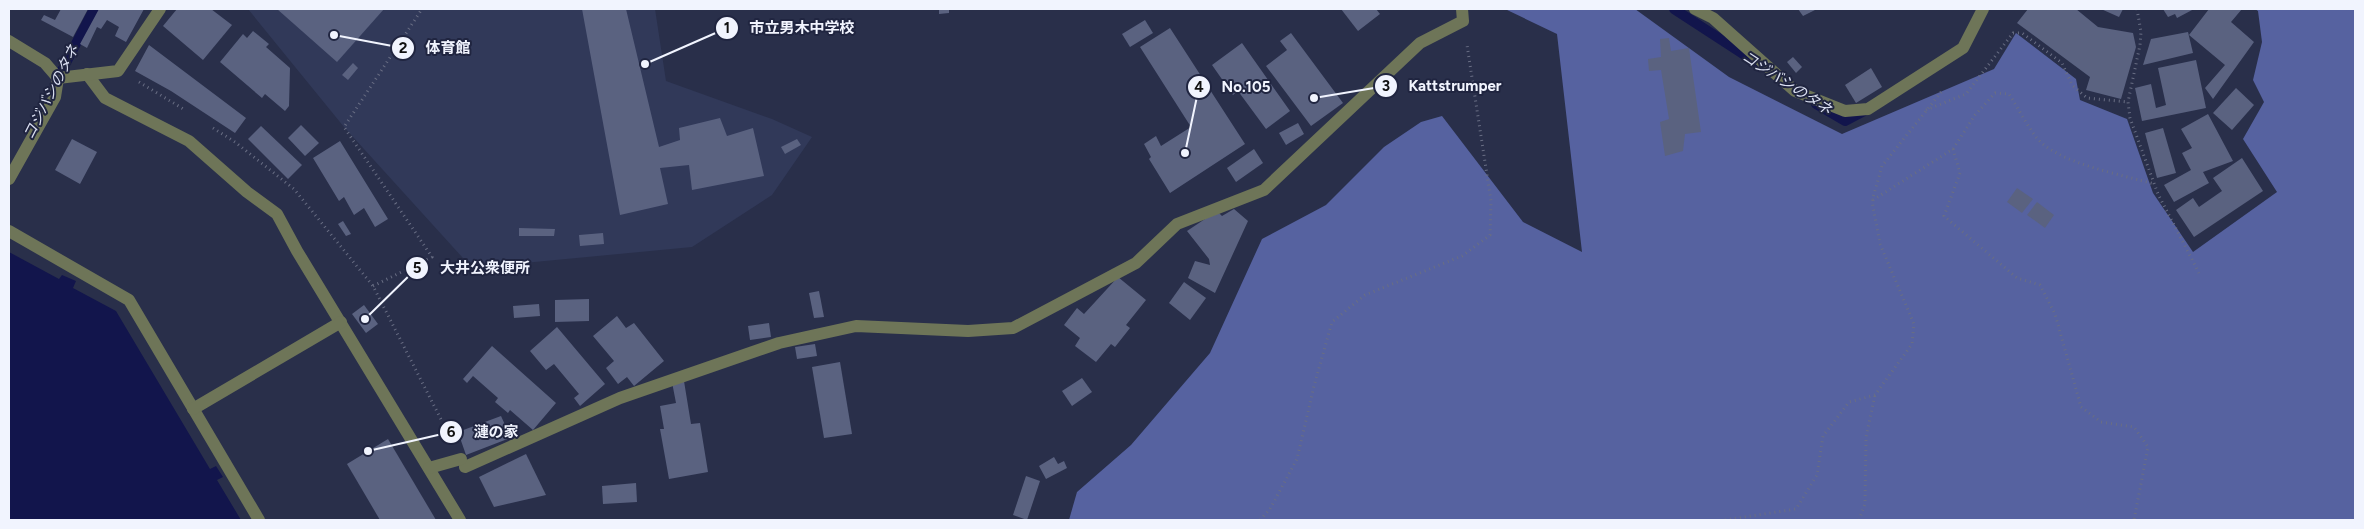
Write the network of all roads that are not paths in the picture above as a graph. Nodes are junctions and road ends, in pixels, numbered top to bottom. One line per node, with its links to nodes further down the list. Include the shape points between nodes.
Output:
1 (160, 9): 6 (street, via 118,71)
2 (1695, 9): 3 (street, via 1713,18 1795,91 1846,111 1868,109 1963,48)
3 (1983, 9)
4 (1463, 15): 12 (street, via 1420,43 1264,190 1176,224 1136,263 1013,328 968,331 856,326 778,343 620,398 463,463)
5 (9, 41): 7 (street, via 45,63)
6 (87, 74): 7 (street); 10 (street, via 105,98 189,141 277,214)
7 (58, 78): 8 (street, via 55,97)
8 (9, 179)
9 (9, 231): 11 (street, via 129,300)
10 (341, 322): 11 (street); 12 (street)
11 (193, 409): 13 (street)
12 (429, 468): 14 (street)
13 (259, 520)
14 (460, 520)

